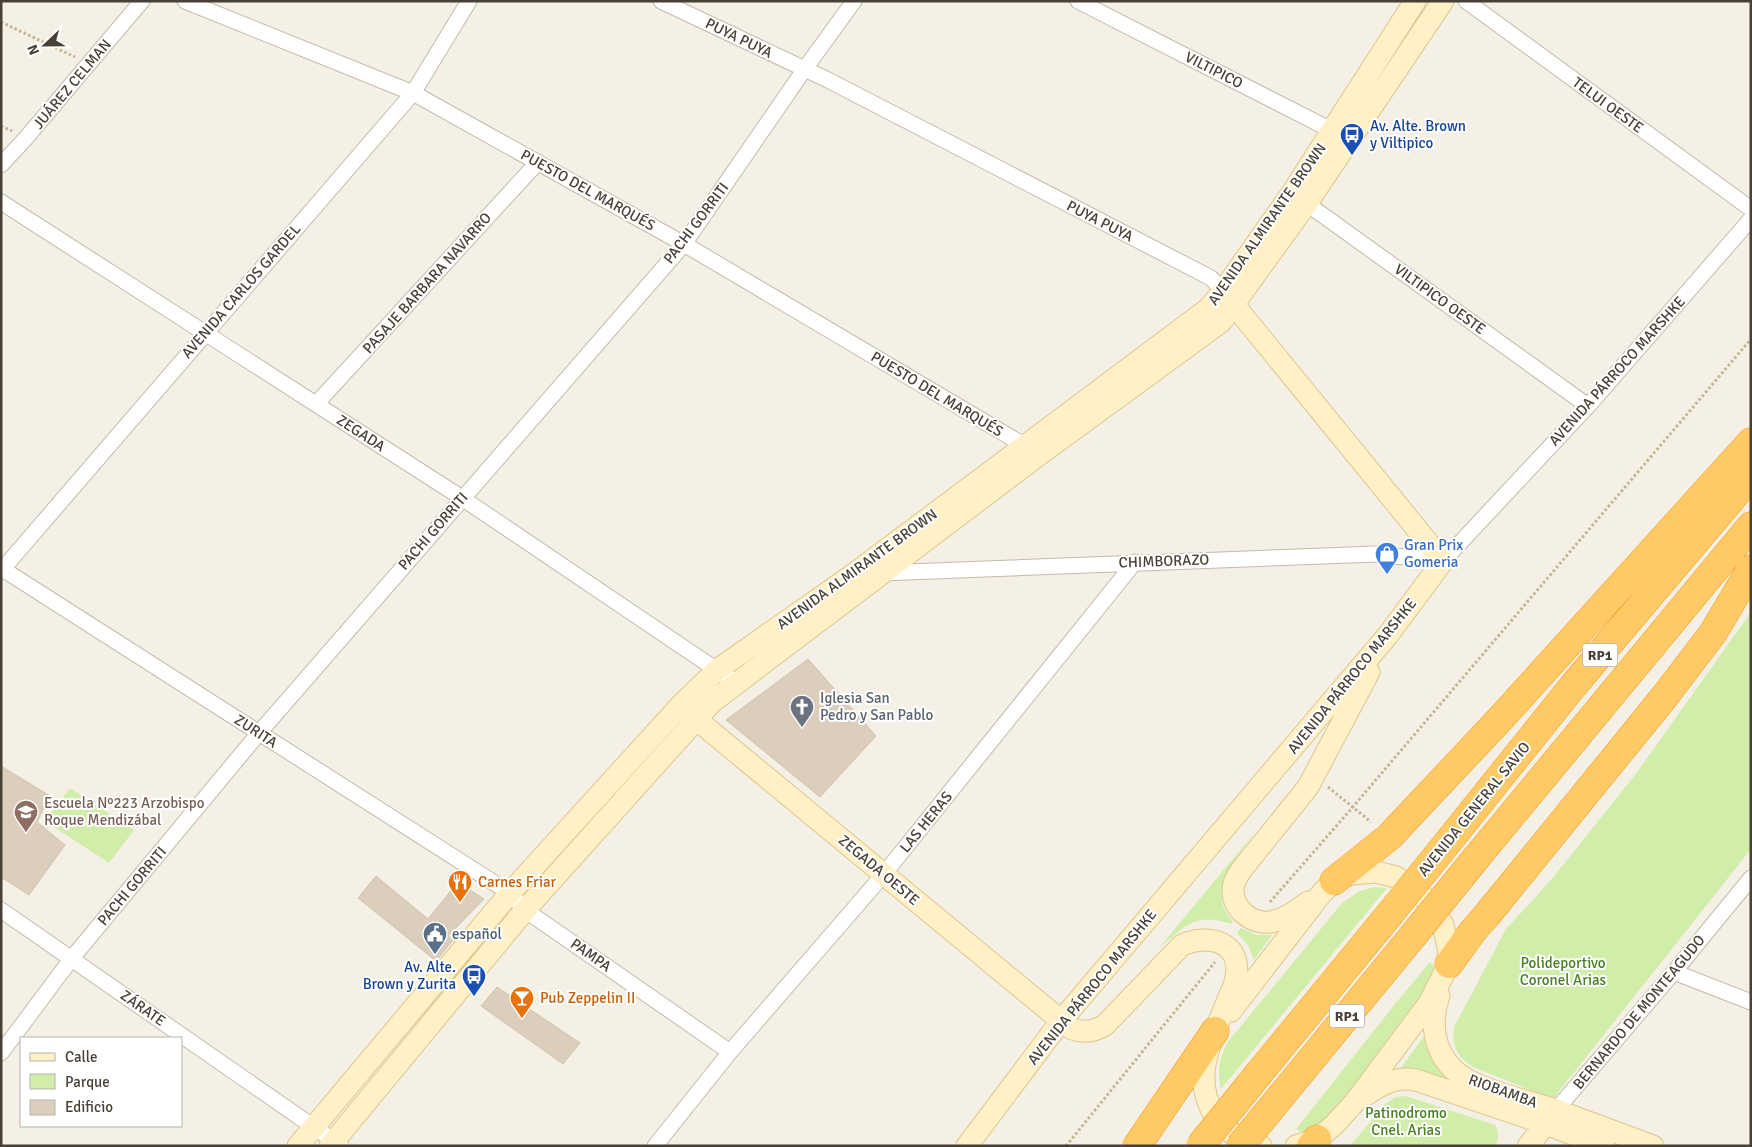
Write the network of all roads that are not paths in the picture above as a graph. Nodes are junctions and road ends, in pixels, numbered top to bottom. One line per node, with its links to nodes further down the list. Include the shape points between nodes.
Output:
1 (142, 1): 14 (street, JUÁREZ CELMAN)
2 (185, 1): 11 (street, PUESTO DEL MARQUÉS)
3 (469, 1): 11 (street, AVENIDA CARLOS GARDEL)
4 (661, 1): 10 (street, PUYA PUYA)
5 (854, 1): 10 (street, PACHI GORRITI)
6 (1078, 1): 12 (street, VILTIPICO)
7 (1415, 1): 12 (main road, AVENIDA ALMIRANTE BROWN)
8 (1443, 1): 12 (main road, AVENIDA ALMIRANTE BROWN)
9 (1466, 1): 17 (street, TELUI OESTE)
10 (804, 70): 19 (street, PACHI GORRITI); 20 (street, PUYA PUYA, via 1211,278)
11 (412, 92): 13 (street, PUESTO DEL MARQUÉS); 21 (street, AVENIDA CARLOS GARDEL)
12 (1341, 135): 15 (main road, AVENIDA ALMIRANTE BROWN)
13 (538, 162): 19 (street, PUESTO DEL MARQUÉS); 22 (street, PASAJE BARBARA NAVARRO)
14 (1, 165)
15 (1299, 198): 20 (main road, AVENIDA ALMIRANTE BROWN); 23 (street, VILTIPICO OESTE)
16 (1, 202): 21 (street, ZEGADA)
17 (1751, 209)
18 (1751, 219): 23 (street, AVENIDA PÁRROCO MARSHKE)
19 (684, 244): 25 (street, PUESTO DEL MARQUÉS); 27 (street, PACHI GORRITI)
20 (1229, 298): 25 (main road, AVENIDA ALMIRANTE BROWN, via 1221,322); 30 (main road, PUYA PUYA)
21 (205, 332): 22 (street, ZEGADA); 32 (street, AVENIDA CARLOS GARDEL)
22 (316, 404): 27 (street, ZEGADA)
23 (1588, 406): 30 (street, AVENIDA PÁRROCO MARSHKE)
24 (1751, 442): 42 (highway, via 1389,837)
25 (1032, 450): 33 (main road, AVENIDA ALMIRANTE BROWN); 34 (main road, AVENIDA ALMIRANTE BROWN)
26 (1751, 476): 63 (highway, AVENIDA GENERAL SAVIO / RP1, bridge, via 1573,686)
27 (462, 498): 36 (street, ZEGADA); 39 (street, PACHI GORRITI)
28 (1751, 526): 64 (highway, RP1, bridge)
29 (1135, 562): 30 (street, CHIMBORAZO, via 1376,554); 33 (street, CHIMBORAZO); 40 (street, LAS HERAS)
30 (1444, 562): 35 (main road, AVENIDA PÁRROCO MARSHKE)
31 (1751, 569): 47 (highway, via 1713,633 1665,696 1472,932)
32 (2, 570): 39 (street, ZURITA)
33 (884, 573): 34 (street, CHIMBORAZO); 37 (main road, AVENIDA ALMIRANTE BROWN)
34 (851, 576): 36 (main road, AVENIDA ALMIRANTE BROWN)
35 (1388, 635): 42 (main road, via 1316,774 1242,869 1233,890 1238,906 1246,915 1266,922 1281,919); 50 (main road, AVENIDA PÁRROCO MARSHKE)
36 (717, 670): 37 (street, ZEGADA); 38 (main road, AVENIDA ALMIRANTE BROWN)
37 (736, 683): 38 (main road, AVENIDA ALMIRANTE BROWN, via 712,702)
38 (688, 712): 40 (main road, ZEGADA OESTE); 43 (main road, AVENIDA ALMIRANTE BROWN); 45 (main road, AVENIDA ALMIRANTE BROWN)
39 (259, 733): 43 (street, ZURITA); 46 (street, PACHI GORRITI)
40 (884, 874): 50 (main road, ZEGADA OESTE); 52 (street, LAS HERAS)
41 (1751, 878): 48 (street, BERNARDO DE MONTEAGUDO)
42 (1327, 887): 47 (main road, via 1351,874 1376,872 1392,875 1407,884 1426,900 1443,925 1448,947); 51 (main road)
43 (510, 893): 45 (street, ZURITA); 56 (main road, AVENIDA ALMIRANTE BROWN)
44 (1, 910): 46 (street, ZÁRATE)
45 (525, 910): 52 (street, PAMPA); 58 (main road, AVENIDA ALMIRANTE BROWN)
46 (72, 958): 53 (street, PACHI GORRITI); 56 (street, ZÁRATE)
47 (1447, 968): 54 (main road, via 1413,1027); 55 (main road, RIOBAMBA, via 1433,1024 1436,1043 1446,1061 1468,1080)
48 (1674, 972): 49 (street); 55 (street, BERNARDO DE MONTEAGUDO)
49 (1751, 1002)
50 (1062, 1022): 51 (main road, ZEGADA OESTE, via 1079,1031 1101,1028 1182,945 1203,938 1228,948 1235,960 1236,978); 61 (main road, AVENIDA PÁRROCO MARSHKE)
51 (1215, 1031): 62 (highway); 65 (main road, via 1203,1078 1210,1106 1233,1134)
52 (730, 1052): 60 (street, LAS HERAS)
53 (1, 1053)
54 (1355, 1102): 55 (main road, RIOBAMBA, via 1392,1080 1408,1078); 57 (main road, via 1334,1125)
55 (1551, 1117): 66 (main road, BERNARDO DE MONTEAGUDO); 67 (main road, RIOBAMBA); 68 (main road, RIOBAMBA)
56 (315, 1126): 58 (street, ZÁRATE); 59 (main road, AVENIDA ALMIRANTE BROWN)
57 (1308, 1143)
58 (335, 1144)
59 (298, 1146)
60 (655, 1146)
61 (967, 1146)
62 (1137, 1146)
63 (1200, 1146)
64 (1240, 1146)
65 (1261, 1146)
66 (1528, 1146)
67 (1604, 1146)
68 (1653, 1146)

